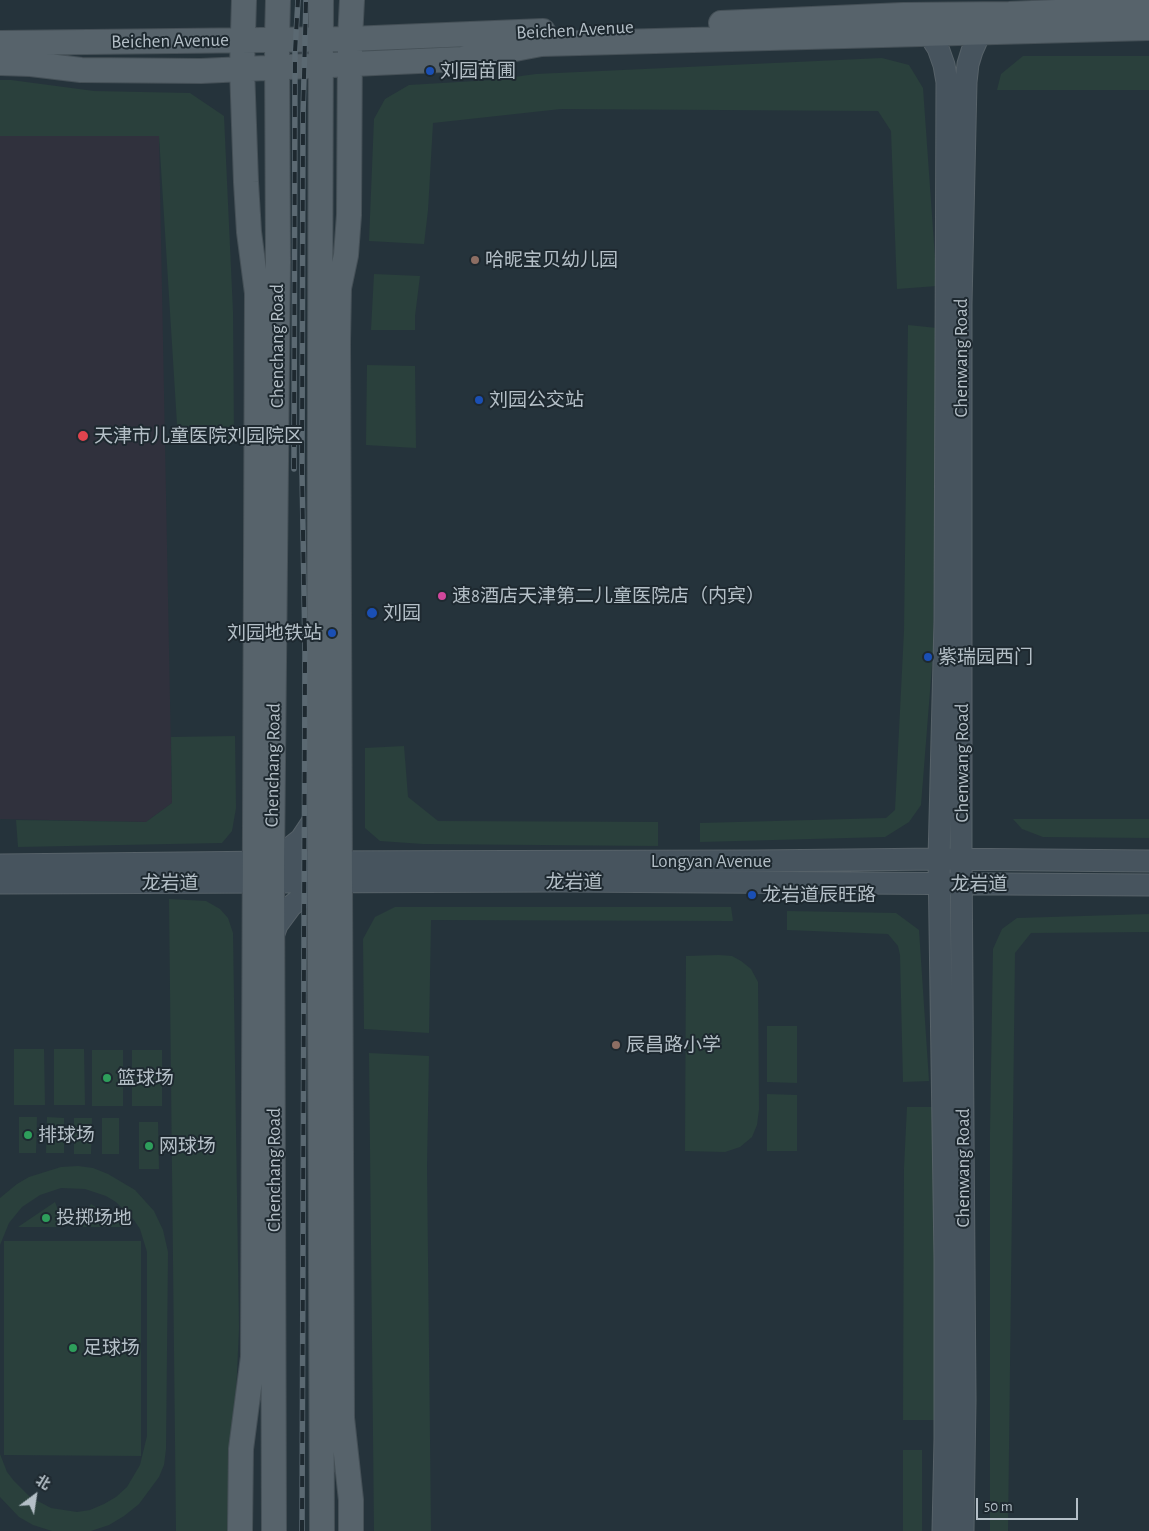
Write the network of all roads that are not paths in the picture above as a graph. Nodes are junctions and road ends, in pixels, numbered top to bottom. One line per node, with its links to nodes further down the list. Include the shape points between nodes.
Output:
1 (244, 0): 12 (main road)
2 (278, 0): 13 (main road, Chenchang Road)
3 (321, 0): 14 (main road)
4 (352, 0): 11 (main road)
5 (1149, 8): 6 (main road, Beichen Avenue)
6 (1009, 14): 7 (main road, Beichen Avenue); 9 (street)
7 (903, 15): 10 (street, Chenwang Road); 11 (main road, Beichen Avenue)
8 (1149, 28): 9 (main road)
9 (980, 33): 10 (main road); 25 (street, Chenwang Road, via 968,64 966,82 961,304)
10 (929, 34): 17 (main road, via 541,44 462,59); 24 (street, Chenwang Road, via 941,56 947,82 945,621)
11 (350, 39): 14 (main road, Beichen Avenue); 17 (main road)
12 (242, 40): 13 (main road, Beichen Avenue); 15 (main road, Beichen Avenue); 20 (main road)
13 (277, 40): 14 (main road, Beichen Avenue); 19 (main road, Chenchang Road)
14 (321, 40): 18 (main road)
15 (0, 44)
16 (0, 63): 20 (main road, via 82,70)
17 (350, 64): 18 (main road); 21 (main road, via 349,215 346,255 338,288)
18 (321, 66): 19 (main road); 22 (main road)
19 (277, 67): 20 (main road); 32 (main road, Chenchang Road, via 278,262)
20 (242, 68): 32 (main road, via 249,232 256,294)
21 (339, 459): 22 (main road); 31 (main road)
22 (320, 497): 23 (main road)
23 (319, 808): 31 (main road); 31 (street, via 327,823); 32 (street, via 301,839)
24 (940, 809): 25 (street, via 952,844); 26 (street, Chenwang Road)
25 (964, 858): 26 (street, Longyan Avenue); 28 (street, Longyan Avenue); 36 (street, Chenwang Road); 37 (street, via 998,876)
26 (939, 859): 27 (street, Longyan Avenue); 35 (street, Chenwang Road)
27 (888, 860): 29 (street, Longyan Avenue); 35 (street)
28 (1149, 861)
29 (374, 862): 31 (street); 31 (street, via 349,847)
30 (0, 865): 32 (street, 龙岩道)
31 (331, 871): 32 (street); 34 (street, 龙岩道); 41 (street, via 290,906); 46 (main road); 47 (main road, via 342,1418)
32 (257, 875): 33 (street, 龙岩道); 41 (main road, Chenchang Road); 43 (main road, via 253,1357 241,1449)
33 (0, 882)
34 (891, 883): 35 (street, 龙岩道); 40 (street, via 926,901)
35 (939, 884): 36 (street, 龙岩道); 39 (street, via 949,895); 40 (street, Chenwang Road)
36 (962, 884): 37 (street, 龙岩道); 39 (street, Chenwang Road)
37 (1022, 884): 38 (street, 龙岩道)
38 (1149, 884)
39 (962, 922): 49 (street, Chenwang Road)
40 (940, 925): 48 (street, Chenwang Road, via 945,1259)
41 (273, 936): 42 (main road, Chenchang Road)
42 (274, 1367): 44 (main road, via 263,1443); 45 (main road, Chenchang Road)
43 (240, 1531)
44 (262, 1531)
45 (274, 1531)
46 (322, 1531)
47 (351, 1531)
48 (943, 1531)
49 (963, 1531)

